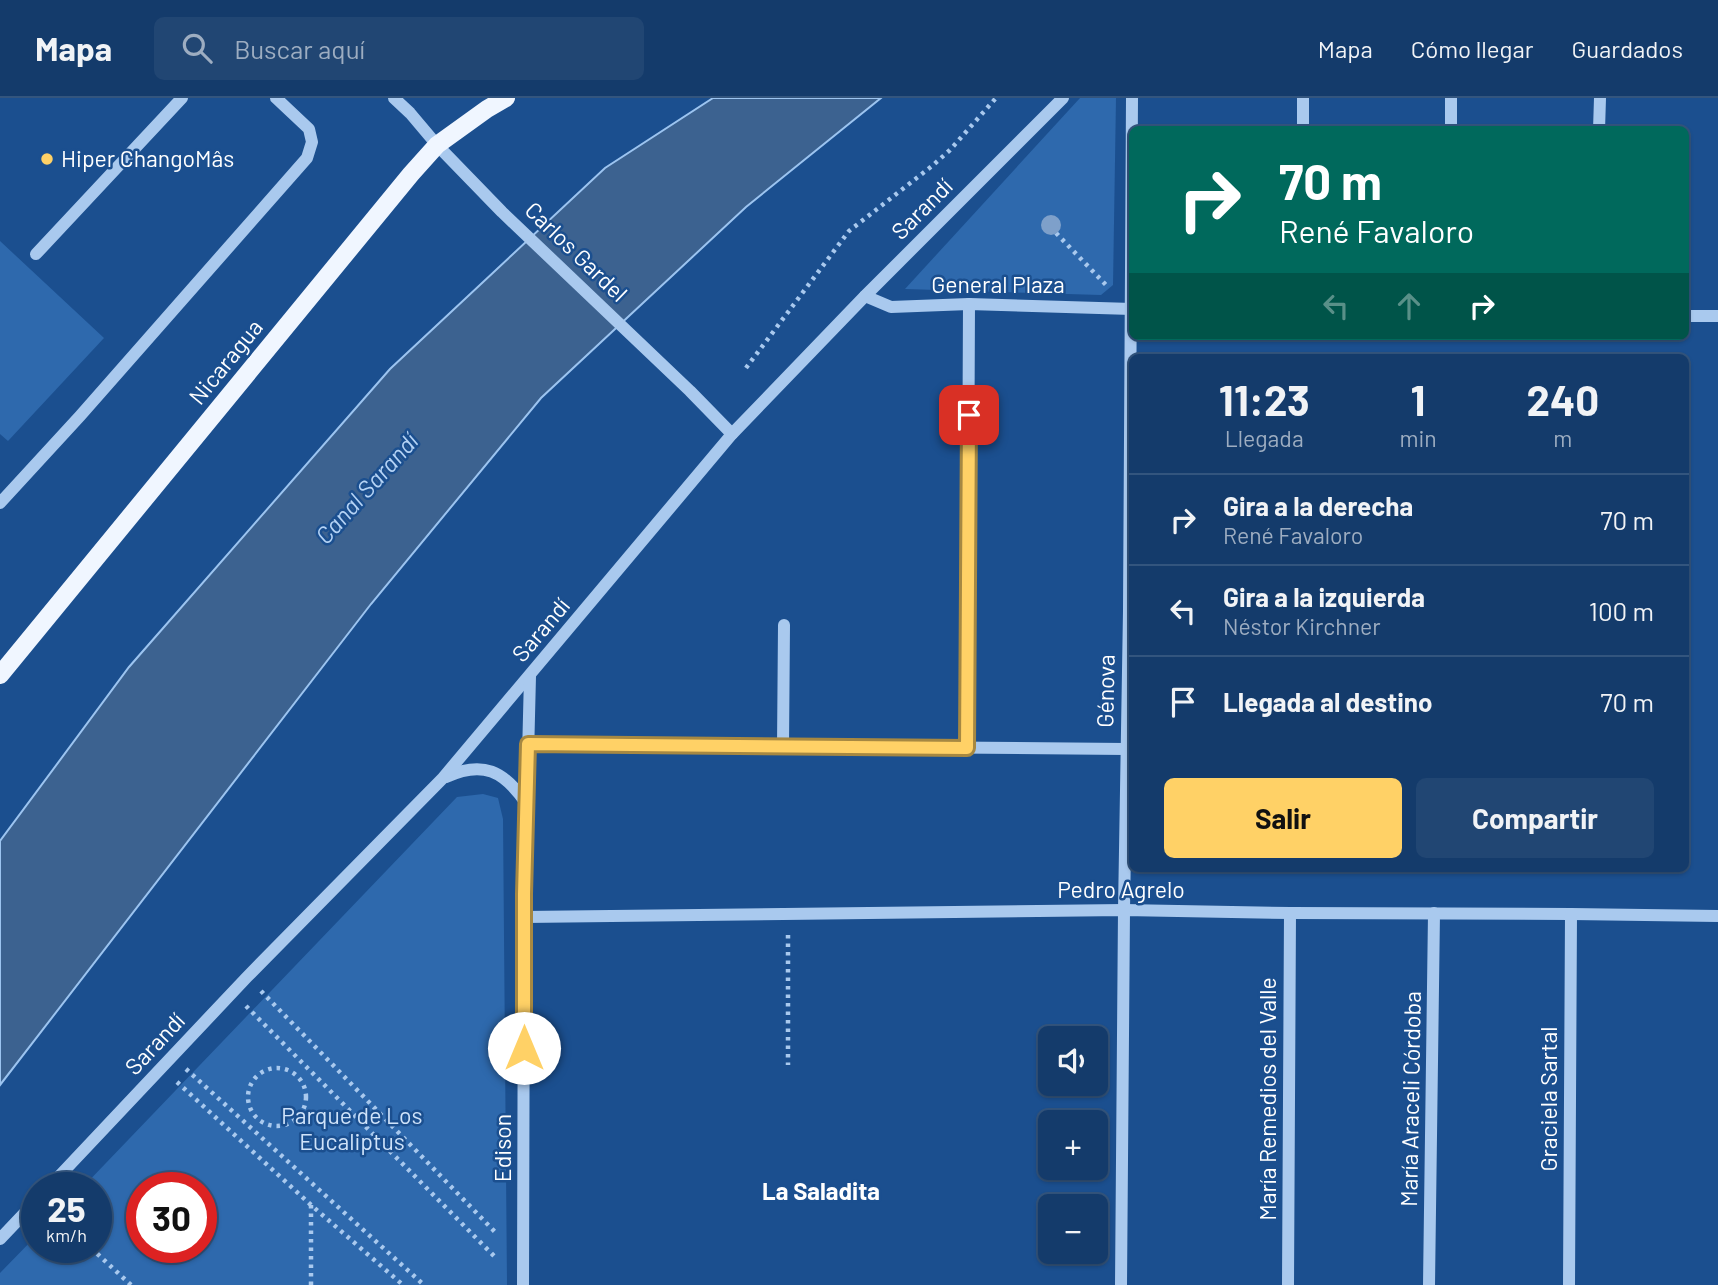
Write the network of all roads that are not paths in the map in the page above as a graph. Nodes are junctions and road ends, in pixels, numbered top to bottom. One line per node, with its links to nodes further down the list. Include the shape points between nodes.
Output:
1 (182, 98): 15 (street)
2 (276, 98): 22 (street, via 309,129 312,142 307,158)
3 (394, 98): 14 (street, Carlos Gardel)
4 (506, 98): 14 (main road, Nicaragua)
5 (1063, 98): 16 (street, Sarandí)
6 (1132, 98): 10 (street, Génova)
7 (1303, 98): 11 (street)
8 (1451, 98): 12 (street)
9 (1600, 98): 13 (street)
10 (1132, 126)
11 (1303, 126)
12 (1451, 126)
13 (1599, 126)
14 (437, 145): 21 (street, Carlos Gardel); 25 (main road, Nicaragua)
15 (36, 254)
16 (864, 296): 17 (street, General Plaza, via 891,307); 21 (street, Sarandí)
17 (969, 304): 18 (street, General Plaza); 29 (street)
18 (1129, 309)
19 (1689, 316): 20 (street)
20 (1718, 316)
21 (732, 434): 26 (street, Sarandí)
22 (0, 503)
23 (1129, 611): 30 (street, Génova)
24 (784, 625): 28 (street)
25 (0, 675)
26 (530, 676): 27 (street, Edison); 31 (street, Sarandí)
27 (528, 744): 28 (street); 32 (street, Edison)
28 (783, 746): 29 (street)
29 (967, 748): 30 (street)
30 (1126, 748): 33 (street, Génova)
31 (442, 779): 32 (street, via 461,770 489,771 514,786); 39 (street, Sarandí)
32 (526, 803): 38 (street, Edison)
33 (1124, 910): 34 (street, Pedro Agrelo); 38 (street, Pedro Agrelo); 43 (street, Génova)
34 (1290, 914): 35 (street, Pedro Agrelo); 44 (street, María Remedios del Valle)
35 (1434, 914): 36 (street, Pedro Agrelo); 45 (street, María Araceli Córdoba)
36 (1571, 914): 37 (street, Pedro Agrelo); 46 (street, Graciela Sartal)
37 (1718, 916)
38 (524, 917): 42 (street, Edison)
39 (63, 1172)
40 (21, 1217): 41 (street)
41 (0, 1239)
42 (523, 1285)
43 (1121, 1285)
44 (1288, 1285)
45 (1429, 1285)
46 (1569, 1285)

